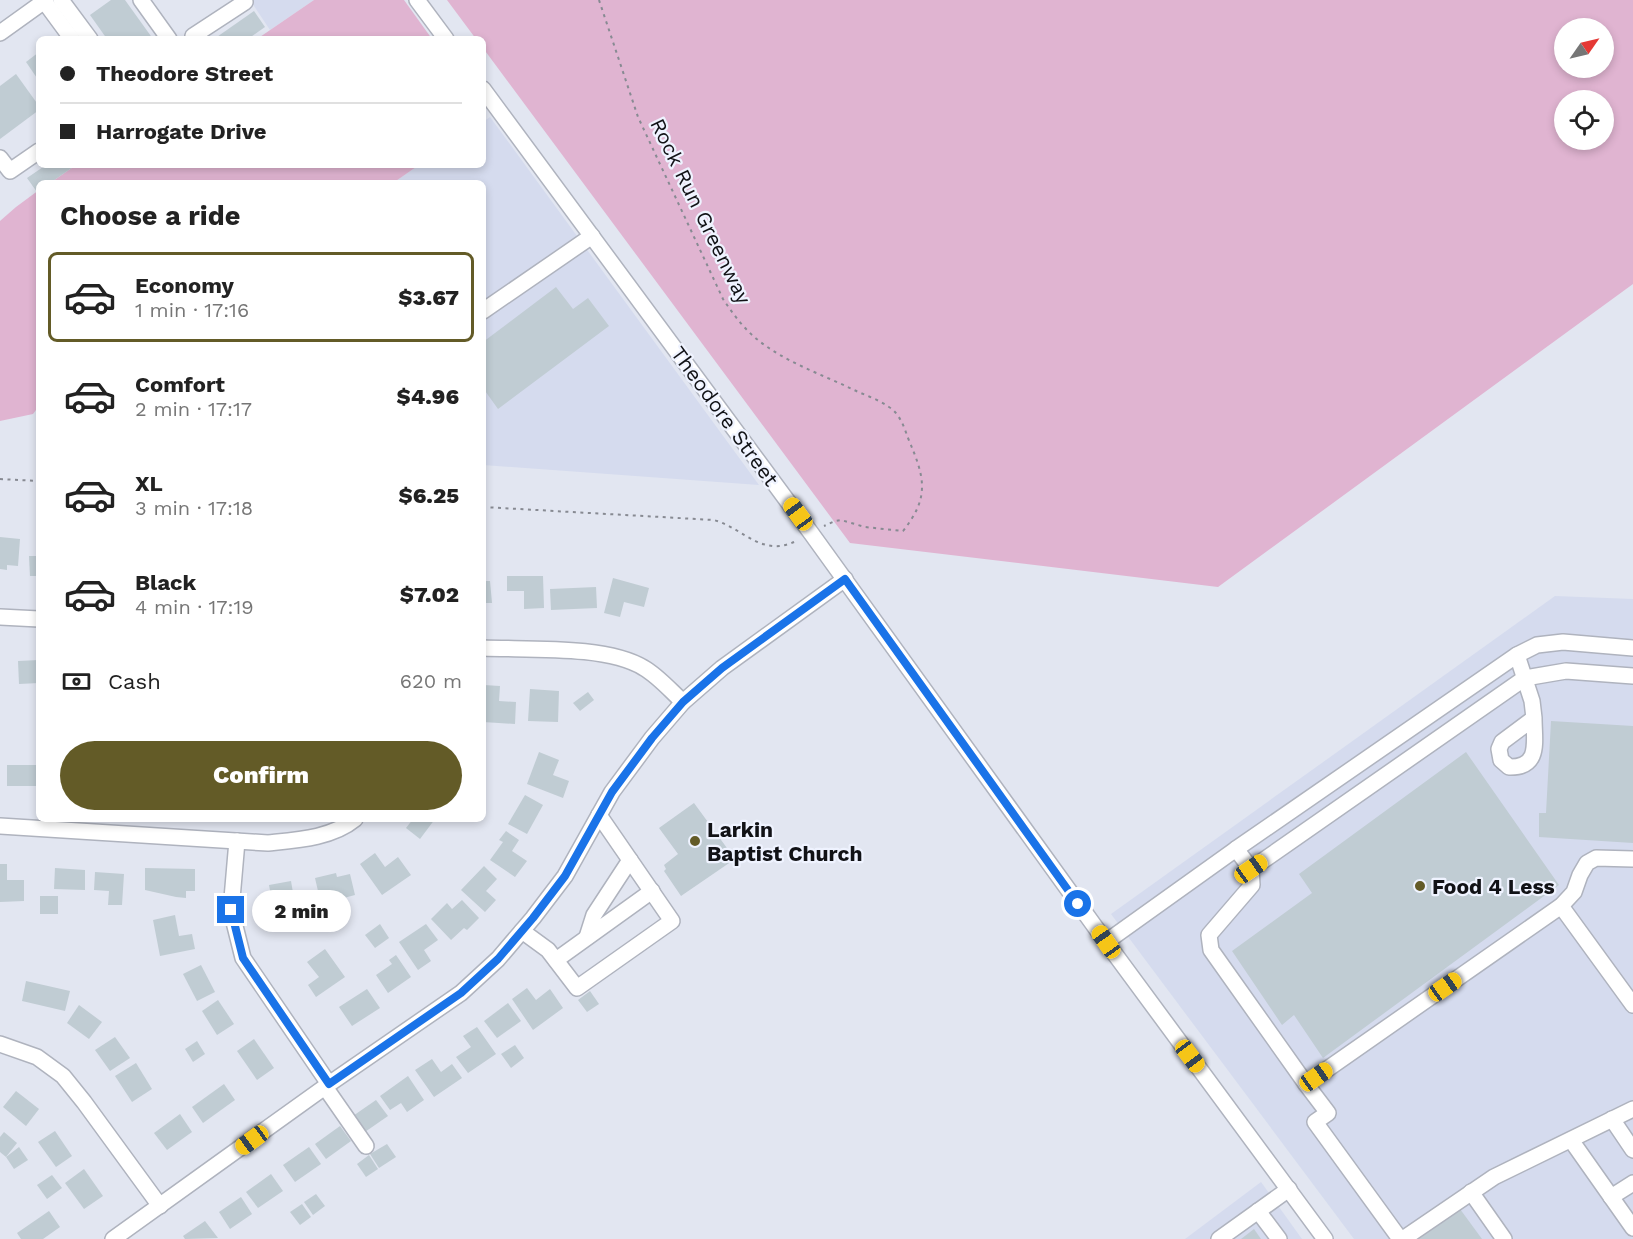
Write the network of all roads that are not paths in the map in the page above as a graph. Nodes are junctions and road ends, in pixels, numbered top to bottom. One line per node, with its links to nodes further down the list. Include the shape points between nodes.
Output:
1 (61, 0): 8 (street)
2 (141, 0): 9 (street)
3 (244, 0): 10 (street)
4 (417, 0): 11 (street)
5 (45, 1): 6 (street); 7 (street)
6 (0, 33)
7 (70, 36)
8 (88, 36)
9 (167, 36)
10 (194, 36)
11 (444, 36)
12 (486, 93): 15 (street, Theodore Street)
13 (36, 153): 14 (street, via 10,171)
14 (0, 158)
15 (592, 236): 16 (street); 17 (street, Theodore Street)
16 (486, 309)
17 (845, 579): 25 (street, via 722,668); 39 (street, Theodore Street)
18 (0, 617): 19 (street)
19 (36, 619)
20 (486, 648): 25 (street, via 598,652 629,660 646,669)
21 (1633, 648): 22 (street, via 1563,642 1537,645)
22 (1517, 655): 24 (street); 31 (street)
23 (1633, 676): 24 (street, via 1566,671)
24 (1525, 678): 26 (street); 34 (street)
25 (683, 702): 27 (street, via 652,738)
26 (1534, 718)
27 (599, 815): 33 (street); 37 (street, via 565,876)
28 (352, 822): 30 (street, via 308,838 268,843)
29 (0, 826): 30 (street)
30 (237, 841): 44 (street, via 231,910 243,958)
31 (1236, 849): 34 (street); 39 (street)
32 (1633, 859): 36 (street, via 1596,858 1587,863 1574,892)
33 (630, 860): 35 (street); 38 (street, via 594,915)
34 (1251, 869): 43 (street, via 1252,885 1209,935 1212,950)
35 (652, 891): 38 (street); 40 (street, via 672,921 577,988)
36 (1561, 906): 41 (street); 43 (street)
37 (522, 931): 40 (street); 44 (street, via 461,993)
38 (587, 938): 40 (street)
39 (1106, 942): 51 (street, Theodore Street)
40 (556, 960)
41 (1633, 1005)
42 (0, 1044): 54 (street, via 37,1057 63,1076)
43 (1306, 1084): 61 (street, via 1328,1113 1315,1122)
44 (327, 1085): 48 (street); 54 (street)
45 (1633, 1109): 46 (street)
46 (1612, 1119): 47 (street); 49 (street)
47 (1571, 1140): 52 (street); 53 (street)
48 (366, 1146)
49 (1633, 1150)
50 (1633, 1183): 53 (street)
51 (1289, 1190): 55 (street); 60 (street, Theodore Street)
52 (1471, 1192): 61 (street); 62 (street)
53 (1611, 1197): 56 (street)
54 (160, 1206): 57 (street)
55 (1258, 1211): 58 (street); 59 (street)
56 (1633, 1228)
57 (113, 1239)
58 (1219, 1239)
59 (1279, 1239)
60 (1325, 1239)
61 (1402, 1239)
62 (1504, 1239)

